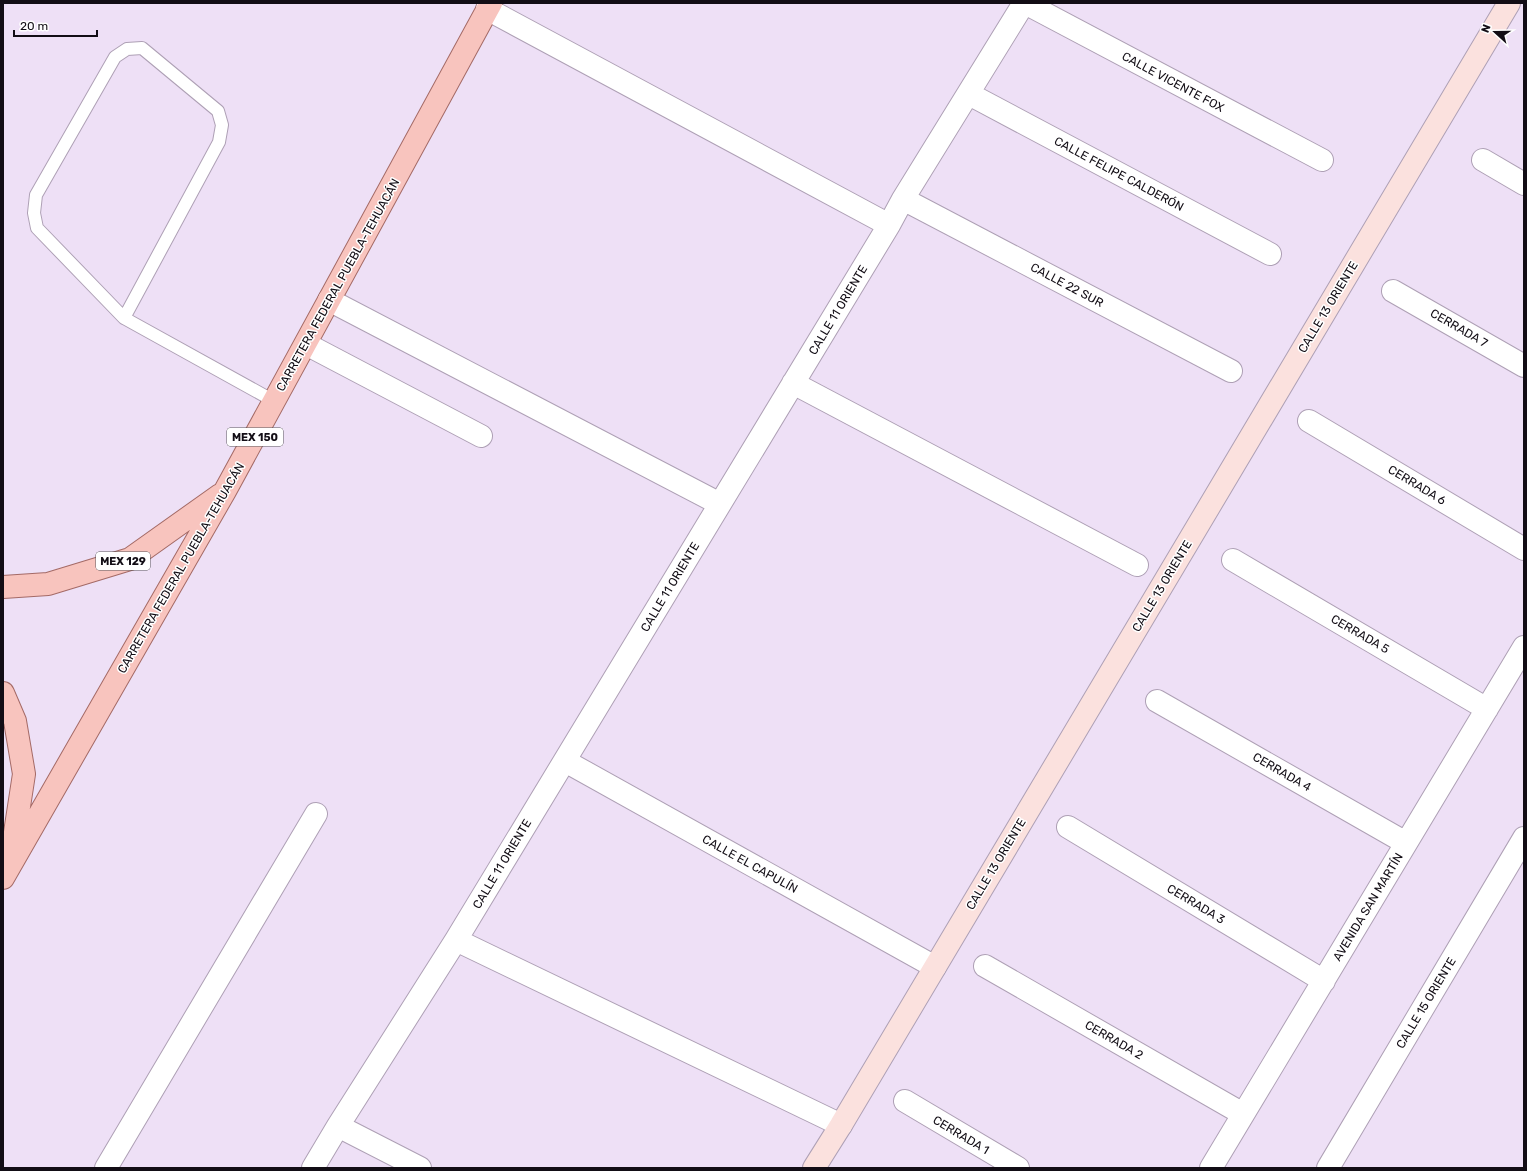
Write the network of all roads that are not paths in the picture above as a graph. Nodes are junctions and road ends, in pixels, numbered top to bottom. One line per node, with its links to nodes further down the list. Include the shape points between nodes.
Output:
1 (1024, 3): 4 (street, CALLE 11 ORIENTE); 5 (street, CALLE VICENTE FOX)
2 (1509, 3): 39 (street, CALLE 13 ORIENTE)
3 (489, 6): 9 (street); 12 (main road, CARRETERA FEDERAL PUEBLA-TEHUACÁN / MEX 150)
4 (969, 94): 8 (street, CALLE 11 ORIENTE); 10 (street, CALLE FELIPE CALDERÓN)
5 (1322, 160)
6 (1483, 160): 7 (street)
7 (1524, 184)
8 (903, 199): 9 (street, CALLE 11 ORIENTE); 16 (street, CALLE 22 SUR)
9 (889, 225): 17 (street, CALLE 11 ORIENTE)
10 (1270, 254)
11 (1393, 291): 15 (street, CERRADA 7)
12 (329, 300): 14 (main road, CARRETERA FEDERAL PUEBLA-TEHUACÁN / MEX 150); 22 (street)
13 (124, 318): 13 (lane, via 37,228 34,213 36,195 115,57 127,49 142,48 218,111 222,125 219,142); 18 (lane)
14 (306, 344): 18 (main road, CARRETERA FEDERAL PUEBLA-TEHUACÁN / MEX 150); 20 (street)
15 (1524, 366)
16 (1231, 371)
17 (793, 383): 22 (street, CALLE 11 ORIENTE); 25 (street)
18 (274, 401): 21 (main road, CARRETERA FEDERAL PUEBLA-TEHUACÁN / MEX 150)
19 (1309, 421): 23 (street, CERRADA 6)
20 (481, 436)
21 (226, 491): 26 (main road, MEX 129, via 130,559 48,584); 36 (main road, CARRETERA FEDERAL PUEBLA-TEHUACÁN / MEX 150)
22 (720, 504): 31 (street, CALLE 11 ORIENTE)
23 (1524, 549)
24 (1233, 560): 30 (street, CERRADA 5)
25 (1137, 565)
26 (3, 587)
27 (1524, 647): 30 (street, AVENIDA SAN MARTÍN)
28 (3, 693): 36 (main road, via 15,721 24,774)
29 (1157, 701): 35 (street, CERRADA 4)
30 (1487, 709): 35 (street, AVENIDA SAN MARTÍN)
31 (565, 761): 37 (street, CALLE 11 ORIENTE); 39 (street, CALLE EL CAPULÍN)
32 (316, 814): 45 (street)
33 (1068, 827): 40 (street, CERRADA 3)
34 (1524, 838): 51 (street, CALLE 15 ORIENTE)
35 (1406, 843): 40 (street, AVENIDA SAN MARTÍN)
36 (7, 871)
37 (456, 940): 43 (street, CALLE 11 ORIENTE); 44 (street)
38 (985, 966): 42 (street, CERRADA 2)
39 (935, 967): 44 (street, CALLE 13 ORIENTE)
40 (1324, 981): 42 (street, AVENIDA SAN MARTÍN)
41 (905, 1102): 49 (street, CERRADA 1)
42 (1243, 1114): 50 (street, AVENIDA SAN MARTÍN)
43 (338, 1126): 46 (street, CALLE 11 ORIENTE); 47 (street)
44 (841, 1126): 48 (street, CALLE 13 ORIENTE)
45 (106, 1168)
46 (313, 1168)
47 (420, 1168)
48 (814, 1168)
49 (1018, 1168)
50 (1211, 1168)
51 (1328, 1168)

